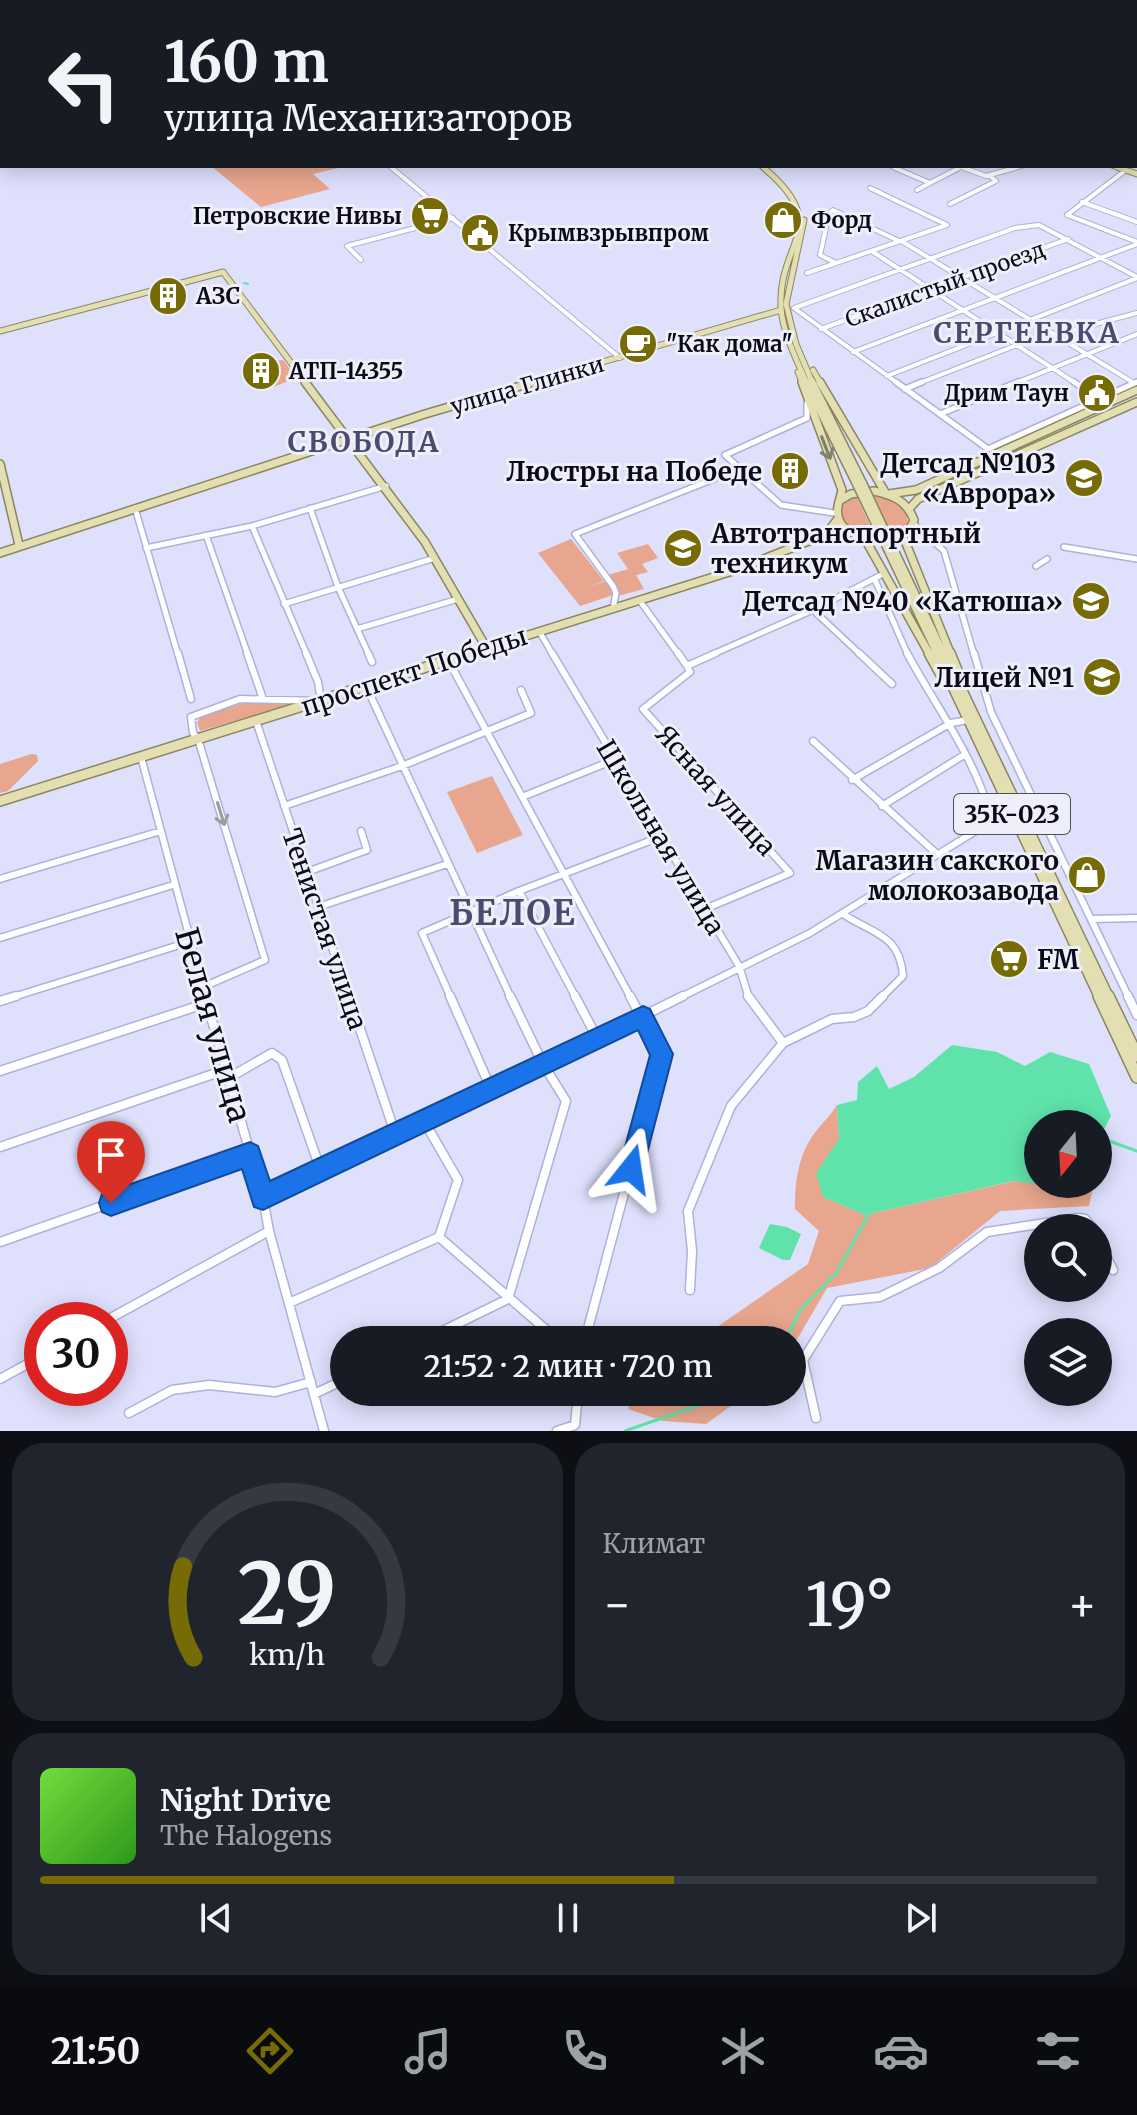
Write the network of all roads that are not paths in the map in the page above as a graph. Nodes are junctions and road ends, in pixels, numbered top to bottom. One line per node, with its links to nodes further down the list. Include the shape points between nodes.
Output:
1 (391, 168): 17 (street)
2 (766, 168): 11 (main road, 35К-023)
3 (895, 168): 12 (street)
4 (959, 168): 12 (street)
5 (964, 168): 10 (street)
6 (1015, 168): 10 (street)
7 (1120, 168): 8 (main road)
8 (1126, 170): 9 (main road); 15 (street)
9 (1137, 174)
10 (989, 175): 16 (street, via 996,181)
11 (780, 182): 33 (main road, 35К-023, via 799,208 800,220 782,284); 43 (main road, 35К-023, via 799,200 804,218 786,302)
12 (930, 183): 14 (street)
13 (870, 188): 20 (street, via 947,225)
14 (917, 190)
15 (1082, 202): 18 (street); 21 (street, via 1068,216)
16 (950, 204)
17 (453, 218): 25 (street, via 347,246); 46 (street)
18 (1137, 222)
19 (1068, 239): 23 (street, via 1039,225 1015,228); 24 (street); 30 (street, Скалистый проезд)
20 (901, 241): 22 (street); 23 (street); 26 (street, via 833,210 820,255)
21 (1137, 243): 24 (street)
22 (873, 252): 26 (street); 27 (street)
23 (930, 258): 27 (street); 30 (street)
24 (1102, 258): 29 (street); 32 (street)
25 (361, 260)
26 (836, 263): 28 (street)
27 (899, 268): 31 (street); 37 (street, via 794,308)
28 (807, 273)
29 (1137, 277): 36 (street)
30 (961, 278): 31 (street, Скалистый проезд); 32 (street)
31 (930, 289): 34 (street); 37 (street, Скалистый проезд)
32 (995, 298): 34 (street); 36 (street)
33 (781, 310): 46 (main road, улица Глинки); 47 (main road, 35К-023)
34 (962, 311): 39 (street); 44 (street)
35 (1137, 313): 40 (street)
36 (1031, 319): 39 (street); 40 (street)
37 (821, 329): 44 (street)
38 (0, 331): 59 (main road, via 223,272)
39 (997, 333): 42 (street); 49 (street)
40 (1055, 334): 42 (street); 45 (street)
41 (1137, 334): 45 (street)
42 (1017, 345): 48 (street); 51 (street)
43 (800, 350): 62 (main road, 35К-023); 64 (main road)
44 (853, 352): 49 (street)
45 (1087, 355): 48 (street); 50 (street)
46 (620, 358): 59 (main road, улица Глинки)
47 (798, 363): 52 (main road); 62 (main road, 35К-023)
48 (1051, 369): 54 (street); 56 (street)
49 (887, 376): 51 (street)
50 (1136, 385): 53 (main road); 54 (street)
51 (905, 389): 56 (street)
52 (806, 397): 61 (street, via 809,416 726,452); 65 (main road, one-way to 65, via 842,490)
53 (1120, 397): 55 (main road); 58 (main road)
54 (1100, 399): 57 (street)
55 (1135, 405): 68 (main road, via 918,499)
56 (940, 414): 57 (street, via 988,449)
57 (1055, 418): 58 (street)
58 (1063, 423): 64 (main road, via 916,490)
59 (350, 439): 63 (main road); 66 (main road, улица Глинки)
60 (0, 464): 78 (main road)
61 (739, 469): 69 (street, via 781,505); 93 (street, via 575,534 613,586)
62 (860, 485): 81 (main road, 35К-023, bridge)
63 (386, 486): 67 (street); 83 (main road)
64 (887, 494): 65 (main road, via 863,491); 68 (main road)
65 (839, 499): 69 (main road)
66 (135, 508): 78 (main road, улица Глинки); 80 (street)
67 (310, 508): 71 (street); 89 (street)
68 (910, 508): 70 (main road)
69 (836, 517): 72 (main road, проспект Победы); 74 (main road)
70 (914, 524): 75 (main road); 76 (street)
71 (252, 526): 73 (street); 92 (street)
72 (826, 534): 74 (main road, проспект Победы); 91 (main road, проспект Победы, via 771,559)
73 (206, 535): 80 (street); 106 (street)
74 (854, 535): 77 (main road)
75 (906, 535): 76 (street); 77 (main road); 108 (main road)
76 (926, 536): 142 (street, via 944,551 991,712)
77 (864, 538): 87 (main road)
78 (19, 545): 82 (main road, улица Глинки)
79 (1064, 547): 85 (street)
80 (146, 548): 105 (street)
81 (891, 550): 104 (main road, 35К-023); 108 (main road, 35К-023)
82 (0, 553)
83 (435, 558): 89 (street); 90 (main road)
84 (1047, 559): 86 (street)
85 (1137, 559)
86 (1036, 566)
87 (886, 573): 88 (street); 104 (main road)
88 (875, 580): 94 (street); 111 (street, via 901,642)
89 (338, 587): 92 (street); 95 (street)
90 (458, 599): 95 (street); 97 (main road)
91 (640, 601): 93 (main road, проспект Победы); 100 (street)
92 (284, 604): 107 (street)
93 (613, 609): 96 (main road, проспект Победы)
94 (813, 610): 100 (street); 101 (street)
95 (357, 629): 99 (street)
96 (539, 631): 97 (main road, проспект Победы); 117 (street, Школьная улица)
97 (486, 647): 98 (main road, проспект Победы)
98 (447, 659): 102 (main road, проспект Победы); 112 (street)
99 (372, 662)
100 (689, 669): 138 (street, Ясная улица, via 643,709 790,873)
101 (892, 684)
102 (366, 686): 107 (main road, проспект Победы); 118 (street)
103 (521, 690): 112 (street, via 531,713)
104 (955, 694): 109 (main road, 35К-023)
105 (191, 699)
106 (263, 699): 107 (street); 113 (street, via 240,699 194,714 190,721)
107 (321, 701): 110 (main road, проспект Победы)
108 (966, 702): 153 (main road, 35К-023)
109 (968, 720): 111 (street); 120 (main road, 35К-023)
110 (256, 721): 113 (main road, проспект Победы); 123 (street, Тенистая улица)
111 (951, 723): 115 (street); 119 (street)
112 (486, 731): 118 (street); 121 (street)
113 (198, 739): 116 (main road, проспект Победы); 146 (street, one-way to 146, via 265,960)
114 (813, 741): 119 (street)
115 (964, 755): 124 (street); 125 (street, via 985,794)
116 (141, 757): 122 (main road, проспект Победы); 126 (street, Белая улица)
117 (614, 760): 121 (street); 129 (street, Школьная улица)
118 (402, 766): 123 (street); 131 (street)
119 (852, 780): 124 (street)
120 (1004, 795): 125 (street, via 1002,810); 128 (main road, 35К-023)
121 (522, 797): 133 (street)
122 (0, 801)
123 (284, 806): 132 (street, Тенистая улица)
124 (882, 806): 130 (street)
125 (992, 821): 128 (street, via 1005,821); 130 (street)
126 (161, 831): 134 (street); 135 (street, Белая улица)
127 (361, 831): 132 (street, via 367,850)
128 (1021, 833): 157 (main road, 35К-023)
129 (660, 837): 133 (street); 138 (street, Школьная улица)
130 (937, 854): 140 (street)
131 (447, 864): 137 (street); 139 (street)
132 (307, 872): 137 (street, Тенистая улица)
133 (564, 874): 136 (street); 150 (street)
134 (0, 879)
135 (173, 885): 143 (street); 144 (street, Белая улица)
136 (519, 891): 139 (street); 151 (street)
137 (321, 906): 160 (street, Тенистая улица)
138 (705, 909): 145 (street, Школьная улица)
139 (473, 913): 154 (street); 158 (street, via 422,933)
140 (843, 914): 145 (street); 152 (street, via 884,934 902,956 903,976 868,1011 832,1019)
141 (1137, 918): 142 (street)
142 (1091, 919): 149 (street)
143 (0, 938)
144 (189, 942): 146 (street, Белая улица); 147 (street)
145 (739, 966): 150 (street); 152 (street, Школьная улица, via 749,998)
146 (203, 987): 148 (street, Белая улица)
147 (0, 1001)
148 (207, 1003): 155 (street); 156 (street, Белая улица)
149 (1137, 1015)
150 (643, 1016): 151 (street); 175 (street, via 661,1054)
151 (597, 1038): 154 (street)
152 (783, 1043): 169 (street, via 731,1106 708,1156 688,1211)
153 (1137, 1056)
154 (543, 1064): 158 (street); 170 (street, via 566,1101)
155 (0, 1071)
156 (226, 1075): 161 (street); 162 (street, Белая улица); 163 (street, via 272,1053 282,1060)
157 (1137, 1077)
158 (492, 1091): 159 (street)
159 (424, 1121): 160 (street); 167 (street, via 458,1180)
160 (396, 1136): 163 (street)
161 (0, 1147)
162 (250, 1154): 164 (street, Белая улица); 168 (street)
163 (321, 1171): 164 (street)
164 (263, 1198): 166 (street, Белая улица)
165 (1024, 1226): 183 (street, via 987,1232 939,1268 880,1297 840,1301 803,1360)
166 (269, 1231): 171 (street, Белая улица); 172 (street)
167 (439, 1237): 170 (street); 171 (street)
168 (0, 1242)
169 (690, 1290)
170 (508, 1299): 173 (street); 174 (street)
171 (289, 1303): 178 (street, Белая улица)
172 (128, 1308)
173 (453, 1326)
174 (541, 1326)
175 (589, 1326)
176 (24, 1366): 177 (street)
177 (0, 1379)
178 (311, 1382): 180 (street, Белая улица); 182 (street, via 275,1392 209,1385 172,1390)
179 (330, 1387): 180 (street)
180 (314, 1394): 184 (street, Белая улица)
181 (577, 1406): 185 (street, via 575,1425)
182 (129, 1413)
183 (816, 1418)
184 (324, 1431)
185 (557, 1431)

